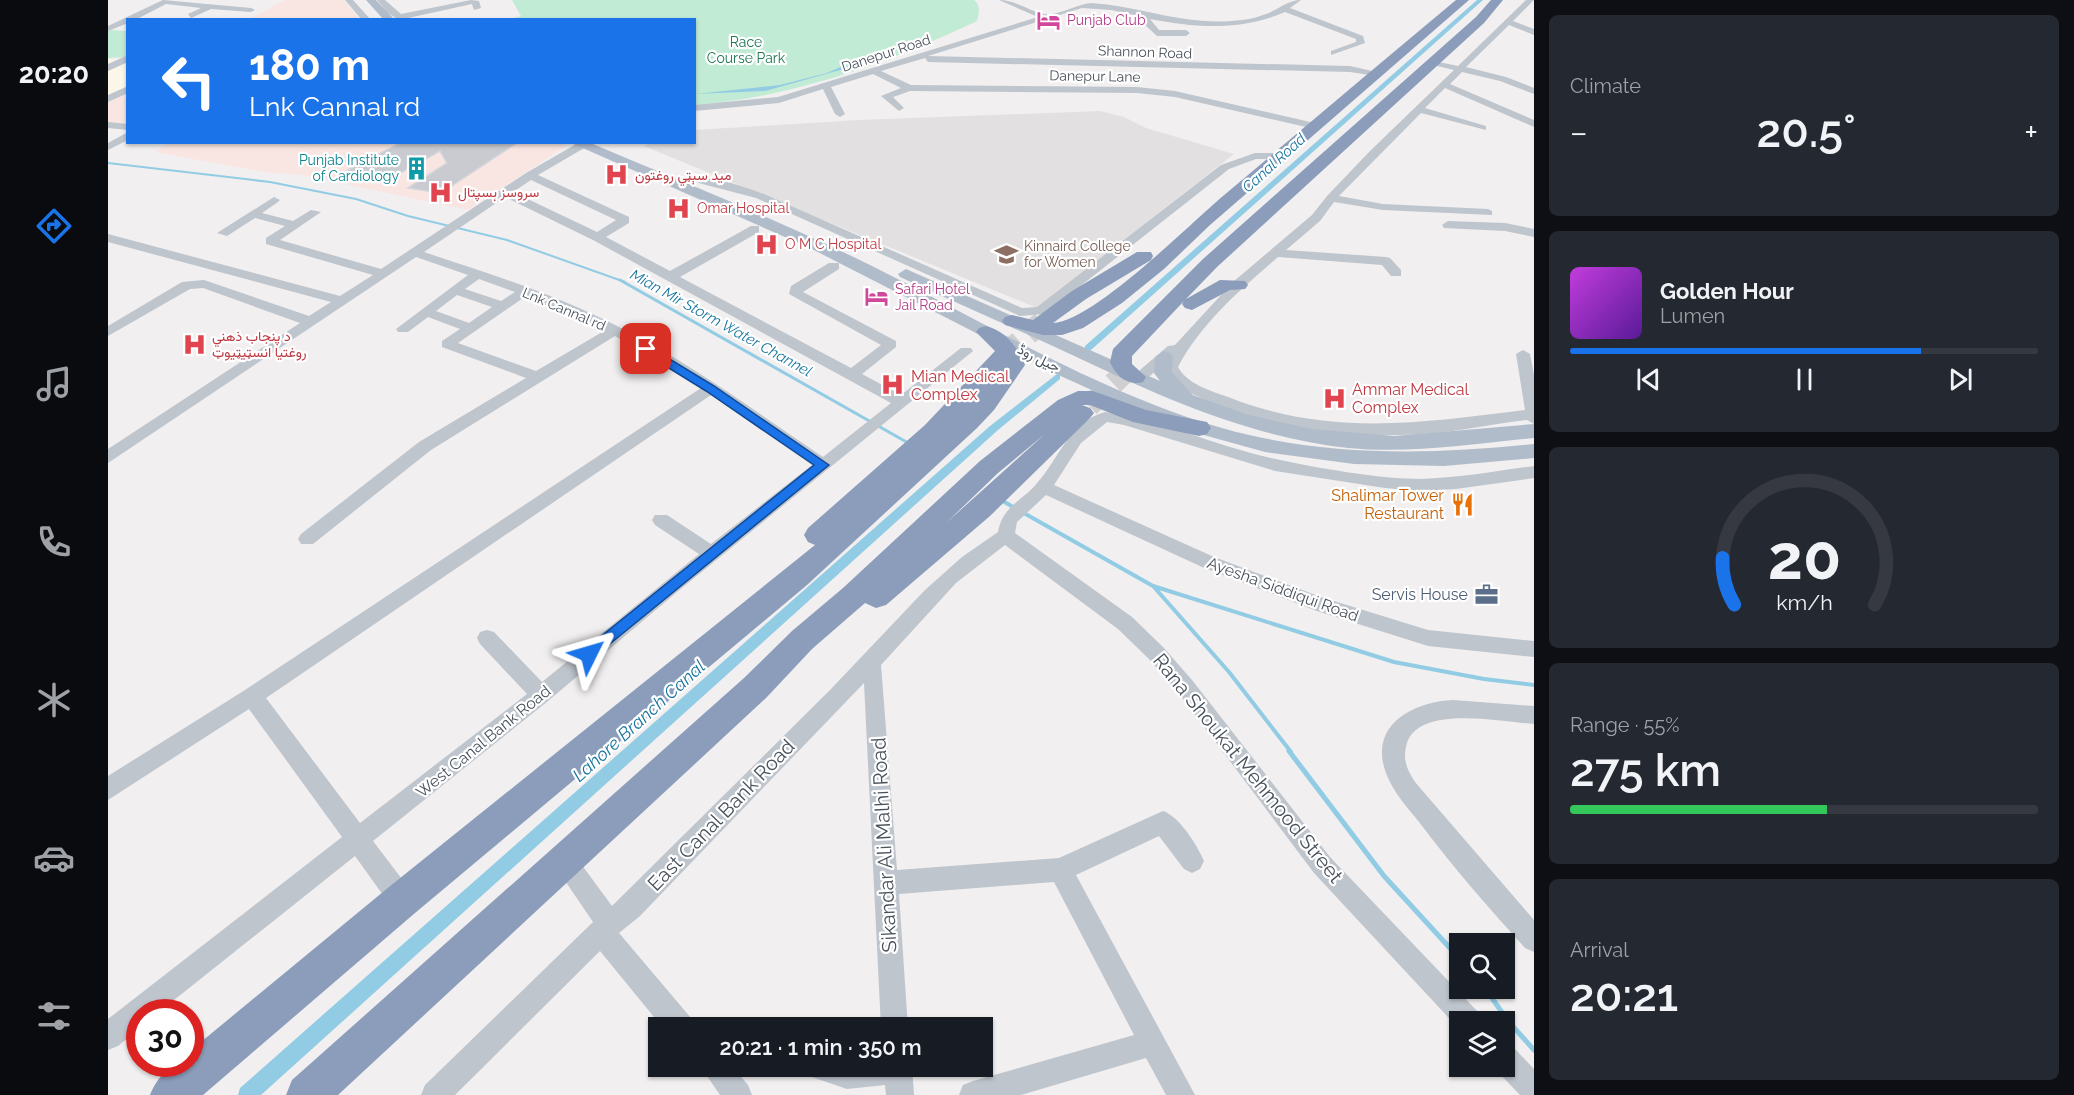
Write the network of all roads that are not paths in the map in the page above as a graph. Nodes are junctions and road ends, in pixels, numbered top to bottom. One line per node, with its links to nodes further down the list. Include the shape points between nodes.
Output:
1 (349, 0): 25 (street)
2 (360, 0): 26 (main road)
3 (371, 0): 26 (main road)
4 (381, 0): 26 (street)
5 (1003, 0): 23 (street)
6 (1096, 0): 15 (street)
7 (1297, 0): 18 (street)
8 (1510, 0): 13 (highway)
9 (167, 1): 16 (street); 24 (street)
10 (443, 3): 17 (street, via 475,2); 20 (street, via 450,15); 26 (street)
11 (1081, 3): 15 (street, Danepur Road); 23 (street, Danepur Road)
12 (1457, 3): 42 (highway)
13 (1494, 4): 38 (highway)
14 (1530, 4): 28 (street)
15 (1112, 6): 21 (street)
16 (210, 7): 19 (street); 22 (street)
17 (477, 8)
18 (1285, 9): 21 (street, via 1268,17 1237,22 1198,22); 34 (street, via 1360,38 1361,43)
19 (251, 10)
20 (461, 14)
21 (1142, 14): 29 (street, via 1135,16); 33 (street, via 1157,33)
22 (192, 16)
23 (1046, 17): 35 (street, Danepur Road)
24 (132, 18)
25 (365, 18)
26 (394, 18)
27 (126, 21): 30 (street)
28 (1507, 22): 32 (street); 40 (street)
29 (1138, 24)
30 (108, 28): 31 (street)
31 (126, 30)
32 (1534, 32)
33 (1186, 33)
34 (1335, 53)
35 (914, 58): 41 (street, Danepur Road); 42 (street, Shannon Road, via 1350,69)
36 (108, 59): 37 (street)
37 (125, 60): 39 (street)
38 (1432, 62): 40 (street); 71 (highway)
39 (108, 68)
40 (1458, 68): 43 (street); 47 (street)
41 (874, 71): 44 (street, Danepur Road); 45 (street, Danepur Lane)
42 (1376, 73): 55 (highway)
43 (1443, 84): 51 (street); 53 (street)
44 (826, 86): 49 (street, Danepur Road, via 766,102); 52 (street)
45 (909, 88): 50 (street, via 886,96); 55 (street, Danepur Lane, via 1137,90 1230,105)
46 (126, 90): 48 (street)
47 (1534, 91)
48 (108, 99)
49 (696, 108)
50 (899, 108)
51 (1418, 109): 57 (street); 68 (street)
52 (840, 114)
53 (1534, 124)
54 (108, 125): 56 (street)
55 (1315, 126): 63 (highway)
56 (126, 127)
57 (1482, 128)
58 (126, 136): 62 (street)
59 (578, 144): 65 (street); 95 (main road, جیل روڈ, via 709,197)
60 (607, 144): 64 (main road)
61 (617, 144): 64 (main road, جیل روڈ)
62 (108, 147)
63 (1279, 156): 66 (street, via 1255,156 1225,167 1040,311 1031,313 1020,312 760,196); 75 (highway)
64 (652, 163): 66 (main road, جیل روڈ)
65 (530, 175): 67 (street); 82 (street, via 626,220)
66 (697, 181): 97 (main road, جیل روڈ)
67 (505, 192): 82 (street); 85 (street)
68 (1330, 198): 72 (street, via 1383,207); 86 (street, via 1316,218)
69 (274, 200): 74 (street)
70 (315, 212): 76 (street)
71 (1269, 212): 98 (highway); 114 (highway, via 1210,263 1121,354 1119,360 1124,369)
72 (1464, 212): 73 (street); 78 (street)
73 (1488, 213)
74 (254, 214): 76 (street); 80 (street)
75 (1204, 221): 101 (highway, via 1189,239 1115,298 1067,327 1044,328); 103 (highway, via 1079,295)
76 (294, 225): 89 (street, via 270,241)
77 (1448, 225): 78 (street)
78 (1477, 226): 81 (street)
79 (755, 229): 91 (street)
80 (223, 233)
81 (1534, 233)
82 (597, 237): 91 (street)
83 (114, 239): 84 (street); 96 (street)
84 (108, 248)
85 (416, 253): 89 (street); 90 (street, Lnk Cannal rd)
86 (1276, 253): 88 (street, via 1386,261); 92 (street)
87 (834, 266): 115 (street, via 796,289 796,294 891,344)
88 (1396, 273)
89 (385, 274): 96 (street)
90 (478, 274): 93 (street); 94 (street, Lnk Cannal rd)
91 (670, 277): 115 (street)
92 (1239, 285): 98 (highway, via 1227,284); 109 (street)
93 (457, 291): 99 (street); 100 (street)
94 (524, 292): 99 (street); 106 (street, Lnk Cannal rd)
95 (925, 300): 97 (main road, via 1050,355 1057,353); 108 (main road, جیل روڈ)
96 (342, 301): 102 (street)
97 (971, 303): 101 (main road, جیل روڈ)
98 (1192, 304): 114 (highway)
99 (502, 306): 104 (street)
100 (426, 312): 104 (street); 105 (street)
101 (1012, 321): 114 (main road, جیل روڈ)
102 (312, 322): 107 (street, via 195,284); 126 (street)
103 (1042, 322)
104 (471, 328): 116 (street, via 447,344)
105 (403, 329)
106 (615, 330): 116 (street); 117 (street, Lnk Cannal rd)
107 (108, 332)
108 (986, 332): 122 (main road, جیل روڈ); 135 (highway, via 1014,361 1009,375 986,405 797,577)
109 (1185, 340): 113 (street); 121 (street, via 1171,367 1173,373 1202,392 1267,417 1322,428 1389,432)
110 (966, 351): 119 (street, West Canal Bank Road)
111 (1523, 354): 121 (street)
112 (1002, 356): 135 (highway, via 933,431 808,543)
113 (1164, 357): 114 (street); 118 (main road, via 1163,373)
114 (1135, 374): 118 (main road, جیل روڈ)
115 (851, 376): 119 (street)
116 (540, 378): 132 (street, via 425,446)
117 (710, 388): 127 (street, Lnk Cannal rd); 140 (street)
118 (1188, 400): 124 (main road, جیل روڈ)
119 (900, 401): 127 (street, West Canal Bank Road)
120 (1097, 412): 128 (street, via 1275,465 1385,482 1456,483); 129 (street, via 1094,422 1075,440); 138 (highway, via 811,649)
121 (1534, 420): 124 (main road, جیل روڈ, via 1408,443 1349,442)
122 (1176, 421): 123 (main road, جیل روڈ); 124 (main road, via 1088,372 1102,370 1195,413 1250,428)
123 (1199, 428): 125 (main road, جیل روڈ, via 1301,450 1370,459 1438,460); 138 (highway, via 1141,417 1093,398 1078,398 1066,405 989,467)
124 (1288, 433)
125 (1534, 451)
126 (108, 457)
127 (823, 465): 133 (street, West Canal Bank Road)
128 (1534, 472)
129 (1039, 490): 131 (street, via 1014,514 1006,526); 136 (street, Ayesha Siddiqui Road, via 1208,562 1317,603 1428,638)
130 (661, 520): 133 (street)
131 (1006, 536): 137 (street, East Canal Bank Road, via 990,545 913,614); 151 (street, Rana Shoukat Mehmood Street, via 1125,623 1156,653 1322,865)
132 (307, 539)
133 (713, 554): 139 (street, West Canal Bank Road)
134 (488, 638): 139 (street)
135 (715, 642): 148 (highway)
136 (1534, 649)
137 (868, 664): 147 (street, Sikandar Ali Malhi Road, via 873,670); 149 (street, East Canal Bank Road, via 631,907)
138 (755, 688): 144 (highway)
139 (541, 695): 143 (street, West Canal Bank Road)
140 (252, 696): 142 (street); 143 (street)
141 (1534, 715): 150 (street, via 1427,712 1401,728 1395,744 1396,772 1405,786 1454,850)
142 (108, 789)
143 (357, 841): 148 (street); 154 (street, West Canal Bank Road)
144 (565, 861): 149 (street); 160 (highway)
145 (1192, 861): 146 (street, via 1163,822)
146 (1060, 870): 147 (street); 155 (street)
147 (886, 883): 153 (street, Sikandar Ali Malhi Road)
148 (402, 900): 159 (highway)
149 (605, 928): 152 (street); 161 (street, East Canal Bank Road)
150 (1534, 939)
151 (1460, 1011)
152 (673, 1017)
153 (894, 1017)
154 (108, 1036)
155 (1152, 1043): 163 (street); 164 (street)
156 (1515, 1069): 158 (street)
157 (723, 1077): 162 (street)
158 (1534, 1089)
159 (171, 1095)
160 (307, 1095)
161 (435, 1095)
162 (738, 1095)
163 (973, 1095)
164 (1181, 1095)

